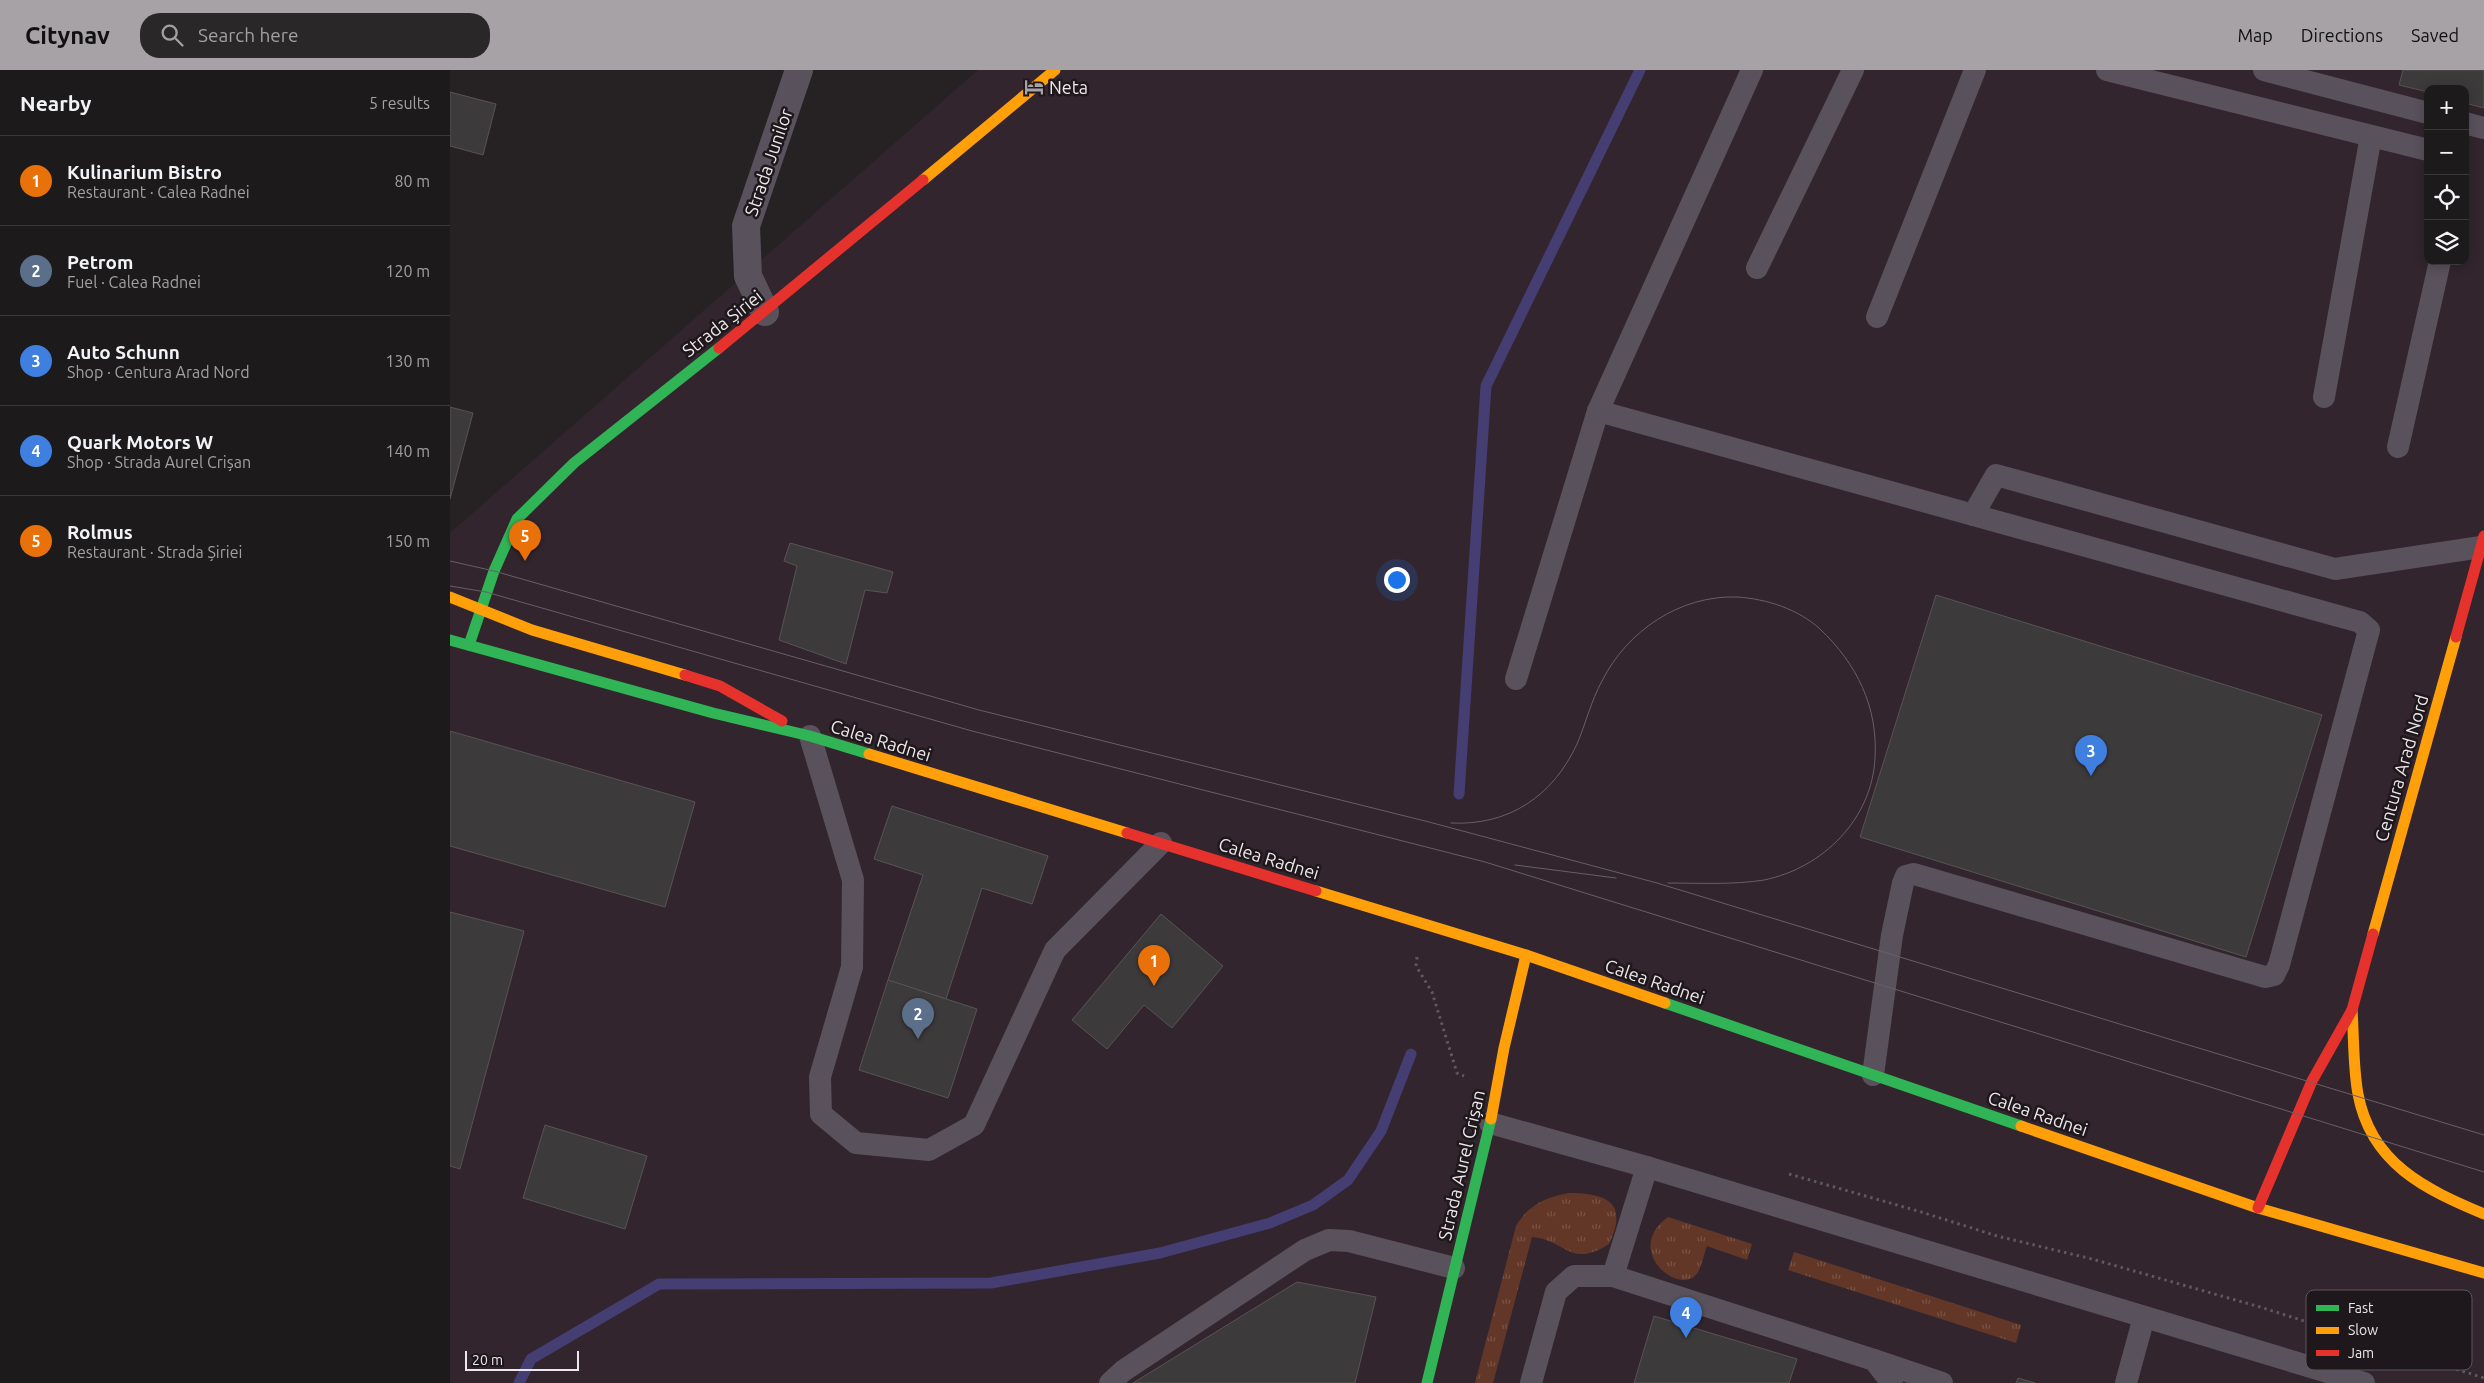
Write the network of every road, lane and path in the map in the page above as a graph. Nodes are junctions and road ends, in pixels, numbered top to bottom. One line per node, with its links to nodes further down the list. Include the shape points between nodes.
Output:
1 (799, 70): 15 (street, Strada Junilor, via 746,226 748,276)
2 (1055, 70): 15 (main road, Strada Șiriei)
3 (1752, 70): 18 (lane)
4 (1853, 70): 14 (lane)
5 (1974, 70): 16 (lane)
6 (2107, 70): 11 (lane)
7 (2264, 70): 8 (lane)
8 (2424, 112)
9 (2469, 124): 10 (lane)
10 (2484, 128)
11 (2371, 136): 12 (lane); 17 (lane)
12 (2424, 149)
13 (2439, 265): 19 (lane)
14 (1758, 268)
15 (765, 312): 23 (main road, Strada Șiriei, via 574,463 517,519)
16 (1877, 317)
17 (2324, 397)
18 (1598, 411): 20 (lane); 26 (lane)
19 (2398, 447)
20 (1973, 515): 21 (lane, via 1996,475 2334,569); 33 (lane, via 2360,622 2369,630 2282,956 2274,975 2265,977 1914,874 1906,876 1903,883 1892,935)
21 (2482, 541): 32 (main road, Centura Arad Nord)
22 (450, 597): 23 (main road, Calea Radnei)
23 (480, 610): 25 (main road, Strada Șiriei); 28 (main road, Calea Radnei, via 532,630 720,686)
24 (450, 640): 25 (main road, Calea Radnei)
25 (469, 645): 28 (main road, Calea Radnei, via 713,714)
26 (1516, 679)
27 (736, 731): 28 (main road)
28 (810, 736): 29 (main road, Calea Radnei); 29 (lane, via 853,880 852,967 820,1077 821,1114 856,1143 929,1150 974,1125 1055,950)
29 (1161, 843): 30 (main road, Calea Radnei)
30 (1419, 922): 31 (main road, Calea Radnei); 34 (path, via 1416,966 1432,992 1457,1073 1491,1092)
31 (1526, 955): 33 (main road, Calea Radnei); 34 (main road, Strada Aurel Crișan)
32 (2352, 1010): 38 (main road, Centura Arad Nord, via 2312,1082); 39 (main road, Centura Arad Nord, via 2358,1096 2372,1138 2400,1172 2436,1194)
33 (1873, 1074): 38 (main road, Calea Radnei)
34 (1497, 1090): 35 (main road, Strada Aurel Crișan)
35 (1490, 1123): 36 (lane); 40 (main road, Strada Aurel Crișan)
36 (1647, 1167): 42 (lane); 43 (lane)
37 (1784, 1173): 44 (path)
38 (2258, 1208): 41 (main road, Calea Radnei)
39 (2484, 1214)
40 (1454, 1268): 50 (lane, via 1349,1240 1329,1240 1305,1250 1122,1370); 51 (main road, Strada Aurel Crișan)
41 (2484, 1273)
42 (1613, 1276): 45 (lane); 52 (lane, via 1574,1276 1556,1292)
43 (2144, 1317): 46 (lane); 55 (lane)
44 (2306, 1322)
45 (1874, 1360): 53 (lane); 54 (lane)
46 (2306, 1366)
47 (2321, 1370): 56 (lane)
48 (2459, 1370): 49 (path)
49 (2484, 1378)
50 (1110, 1383)
51 (1427, 1383)
52 (1531, 1383)
53 (1892, 1383)
54 (1942, 1383)
55 (2126, 1383)
56 (2364, 1383)

